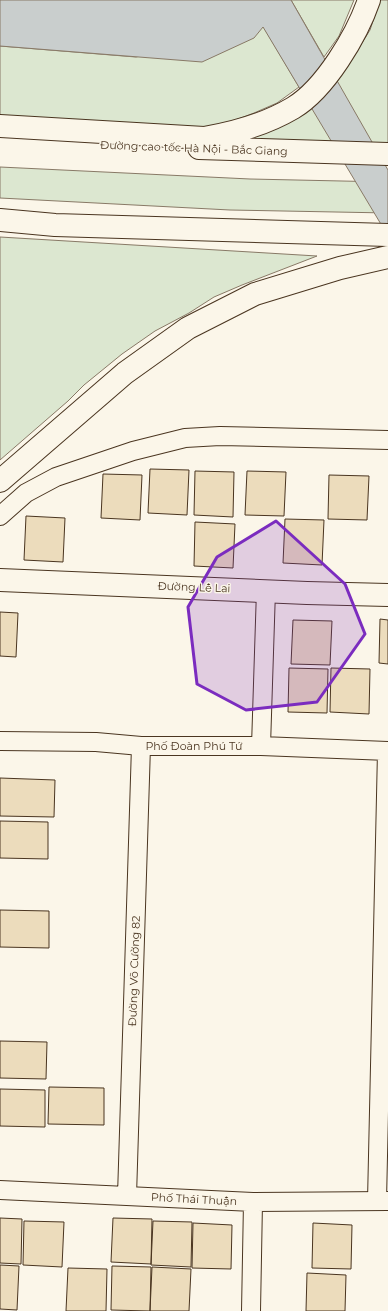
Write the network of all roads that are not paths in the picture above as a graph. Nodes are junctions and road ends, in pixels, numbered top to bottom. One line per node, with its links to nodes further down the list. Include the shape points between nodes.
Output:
1 (369, 0): 2 (main road, via 349,43 323,80 295,107 274,119 204,138)
2 (0, 126)
3 (0, 139): 4 (main road, Đường cao tốc Hà Nội - Bắc Giang, via 60,144)
4 (388, 154)
5 (0, 220): 6 (main road, via 55,225)
6 (388, 235)
7 (388, 257): 9 (main road, via 340,268 255,294 188,328 125,373)
8 (388, 440): 10 (street, via 220,436 185,438 133,451 56,477 26,493)
9 (0, 481)
10 (0, 516)
11 (0, 580): 12 (main road, Đường Lê Lai)
12 (266, 590): 13 (main road, Đường Lê Lai); 16 (street)
13 (388, 595)
14 (0, 741): 15 (street, Phố Đoàn Phú Tứ, via 96,742)
15 (141, 746): 16 (street, Phố Đoàn Phú Tứ); 19 (street, Đường Võ Cường 82)
16 (261, 746): 17 (street, Phố Đoàn Phú Tứ)
17 (387, 751): 20 (street)
18 (0, 1190): 19 (street, Phố Thái Thuận)
19 (127, 1196): 21 (street, Phố Thái Thuận)
20 (383, 1201): 21 (street, Phố Thái Thuận)
21 (253, 1202): 22 (street)
22 (251, 1311)

